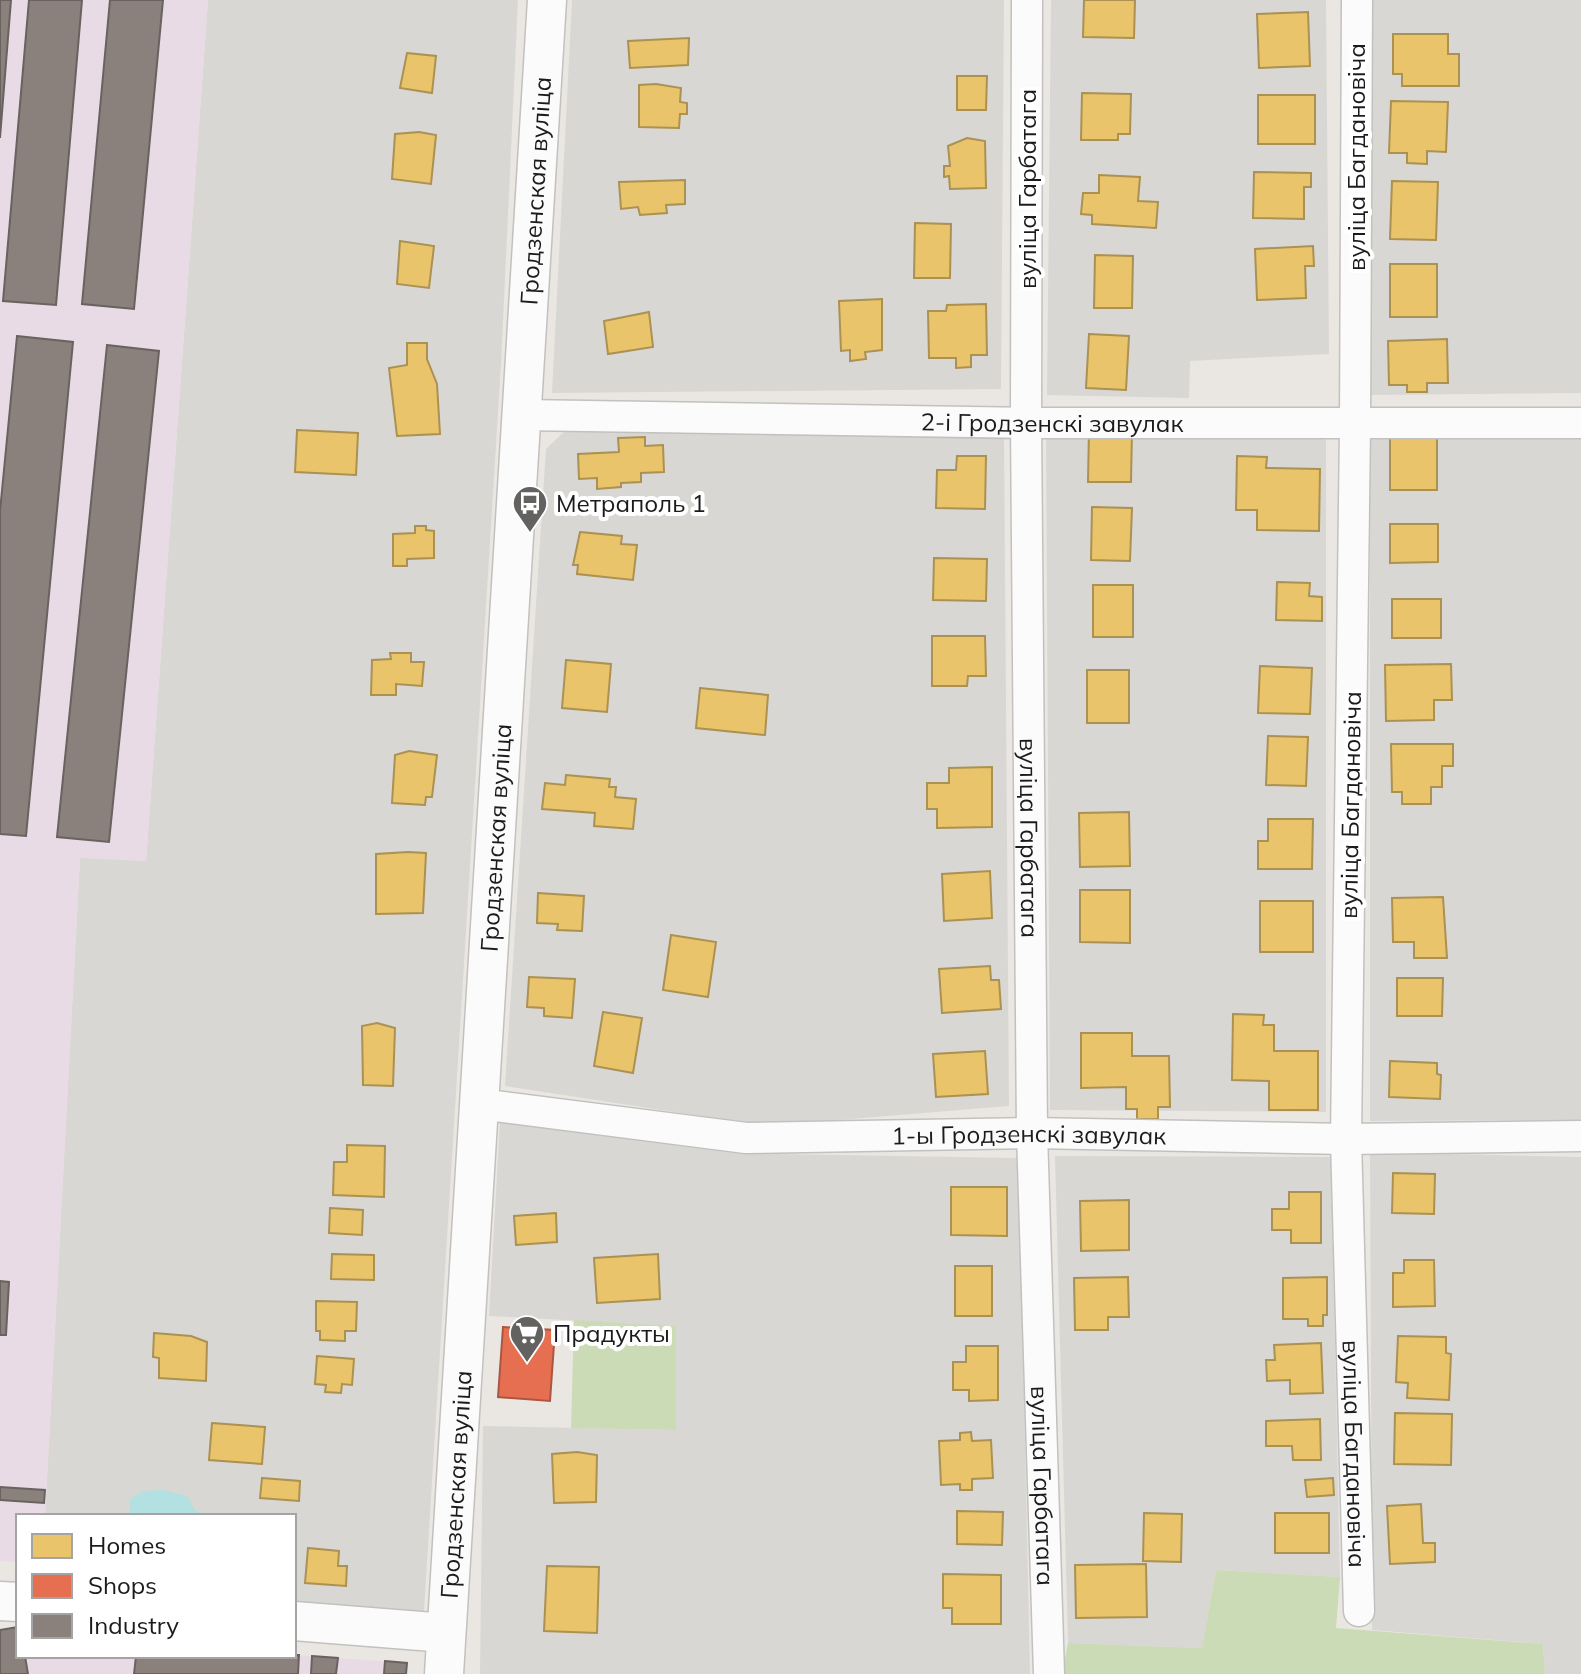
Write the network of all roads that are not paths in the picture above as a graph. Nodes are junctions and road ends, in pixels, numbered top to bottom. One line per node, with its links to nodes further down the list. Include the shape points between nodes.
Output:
1 (547, 0): 4 (street, Гродзенская вуліца)
2 (1027, 0): 5 (street, вуліца Гарбатага)
3 (1357, 0): 7 (street, вуліца Багдановіча)
4 (522, 415): 5 (street, 2-і Гродзенскі завулак); 8 (street, Гродзенская вуліца)
5 (1026, 423): 7 (street, 2-і Гродзенскі завулак); 9 (street, вуліца Гарбатага)
6 (1581, 423): 7 (street, 2-і Гродзенскі завулак)
7 (1355, 425): 11 (street, вуліца Багдановіча)
8 (479, 1104): 9 (street, 1-ы Гродзенскі завулак, via 746,1138); 14 (street, Гродзенская вуліца)
9 (1032, 1133): 11 (street, 1-ы Гродзенскі завулак); 16 (street, вуліца Гарбатага)
10 (1581, 1136): 11 (street, 1-ы Гродзенскі завулак)
11 (1346, 1139): 12 (street, вуліца Багдановіча)
12 (1359, 1611)
13 (296, 1621): 14 (street)
14 (446, 1633): 15 (street, Гродзенская вуліца)
15 (444, 1674)
16 (1049, 1674)

